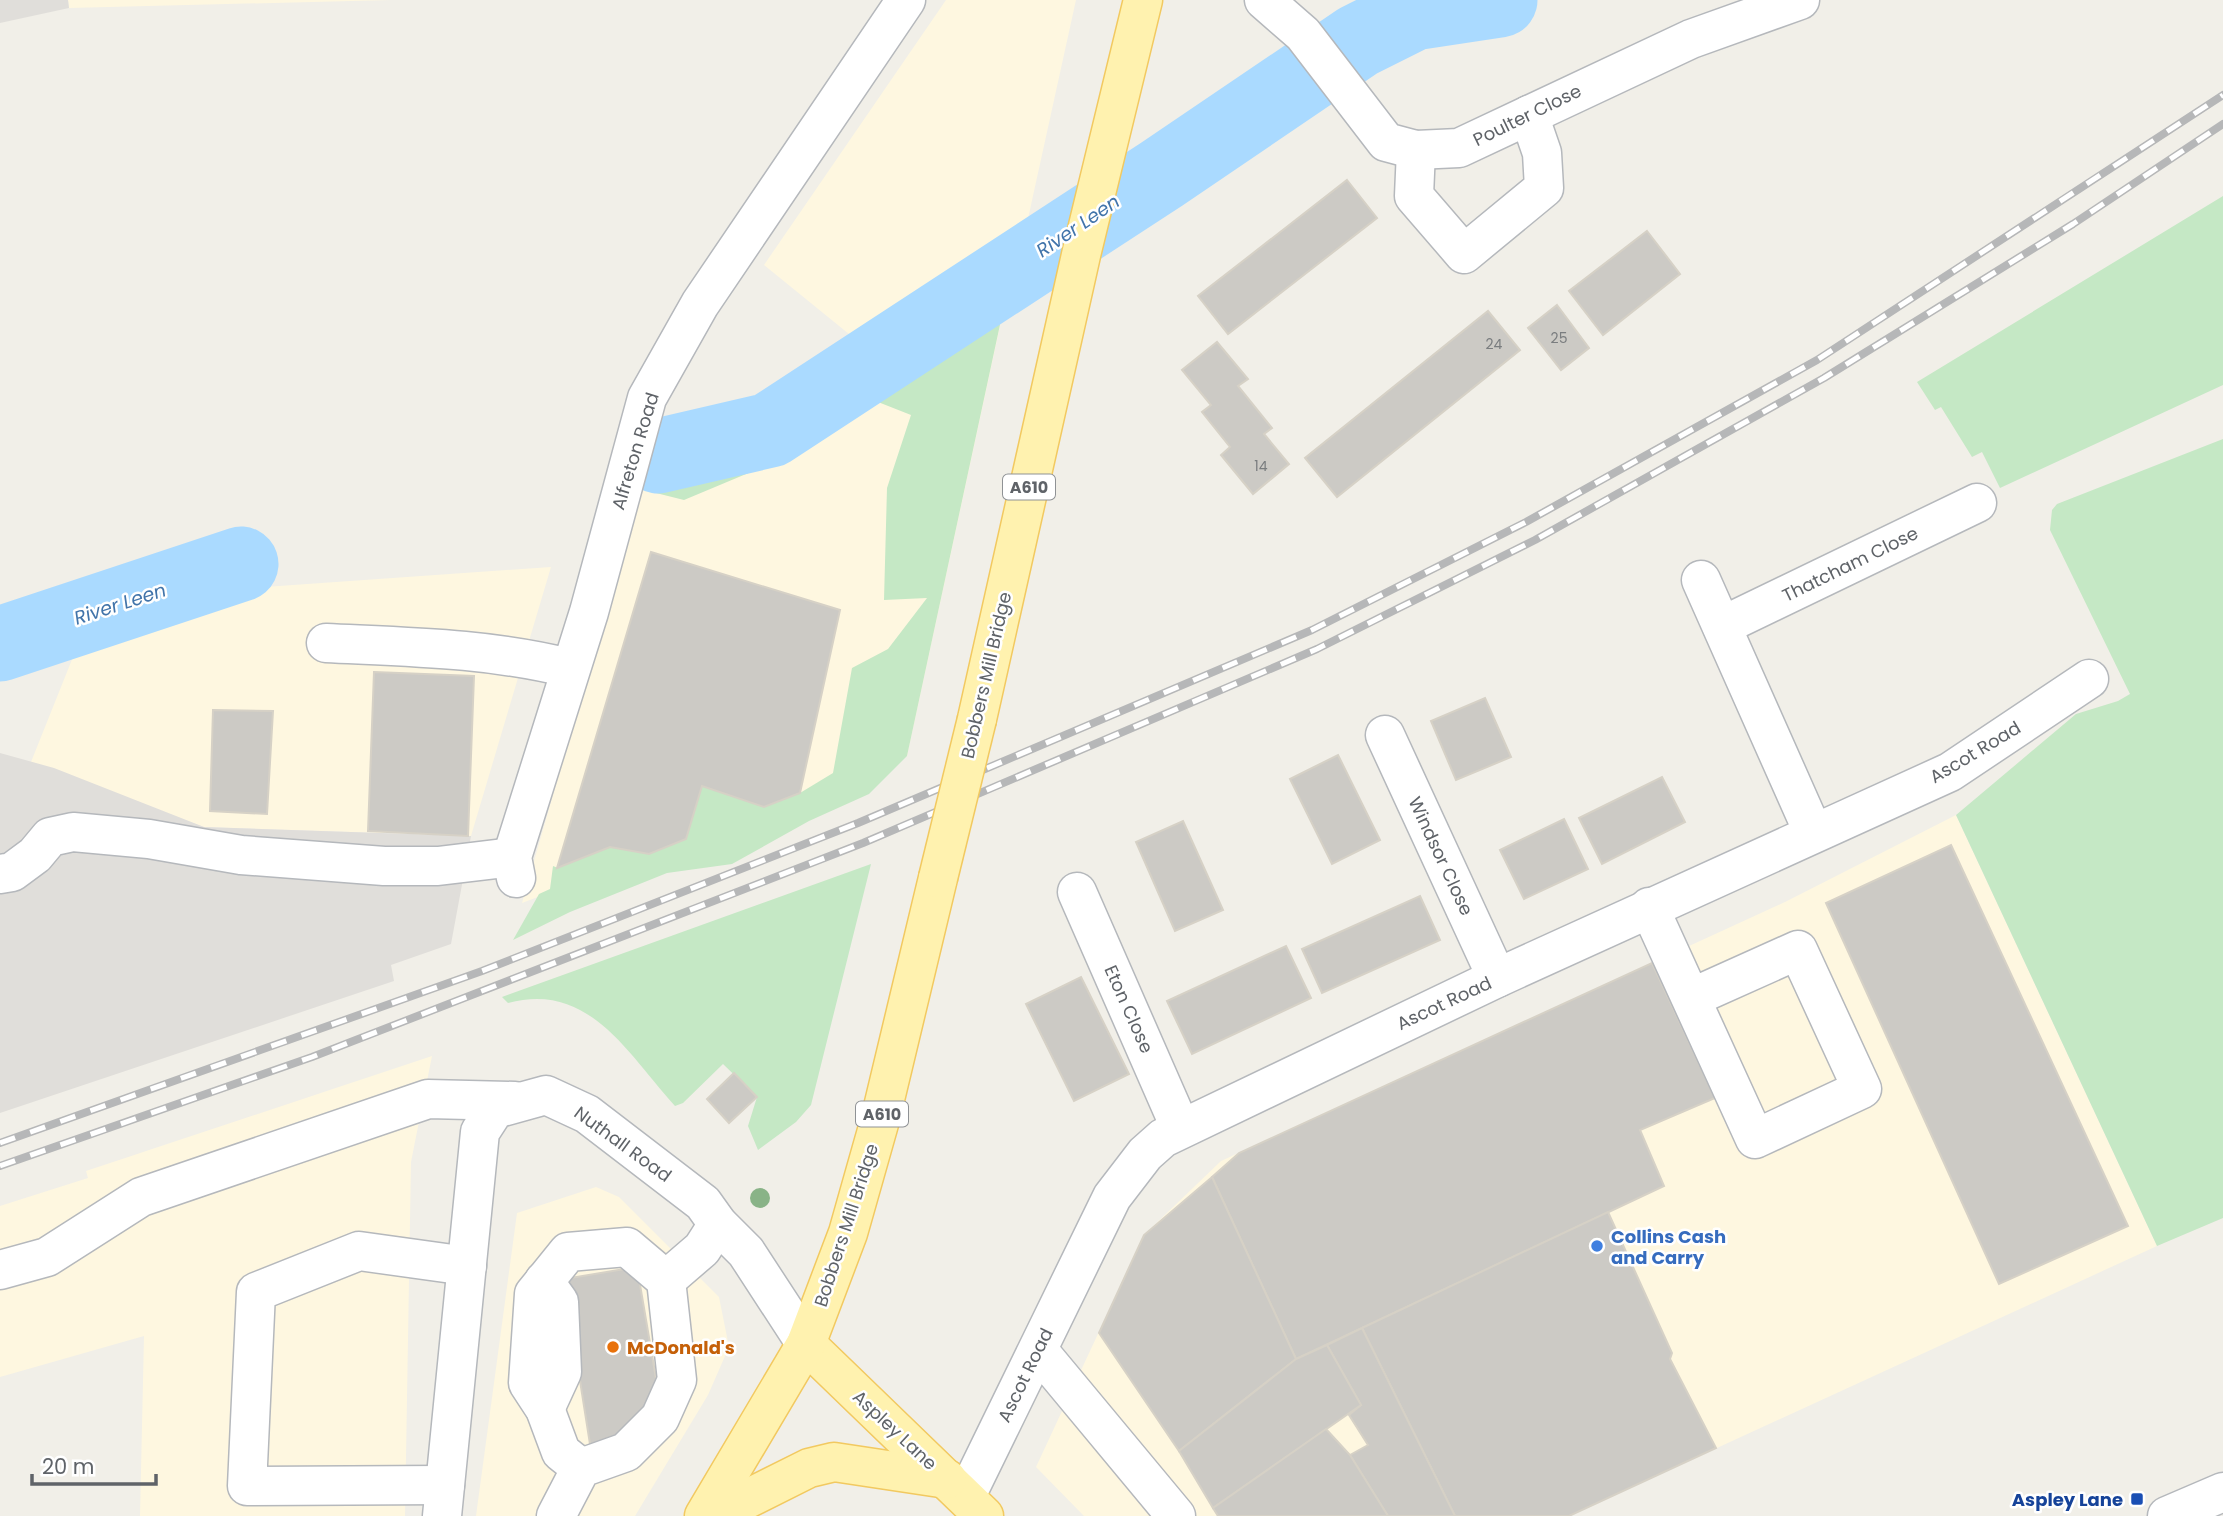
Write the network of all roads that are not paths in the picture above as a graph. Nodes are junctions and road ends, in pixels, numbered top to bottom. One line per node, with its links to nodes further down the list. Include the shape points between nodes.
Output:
1 (906, 0): 11 (street, Alfreton Road, via 700,304 647,398 589,612)
2 (1143, 0): 26 (main road, Bobbers Mill Bridge / A610, bridge, via 877,1132 848,1233)
3 (1264, 0): 6 (street, Poulter Close, via 1303,34 1386,142)
4 (1800, 0): 5 (street, Poulter Close, via 1691,39)
5 (1529, 116): 6 (street, Poulter Close, via 1459,148); 6 (street, via 1542,153 1544,188 1464,254 1414,196)
6 (1416, 150)
7 (1977, 503): 9 (street, Thatcham Close)
8 (1701, 580): 9 (street)
9 (1722, 626): 14 (street)
10 (326, 643): 11 (street, via 475,650)
11 (569, 667): 15 (street, Alfreton Road, via 514,867 384,866 241,855 73,832 50,837 35,855 12,872)
12 (2089, 679): 14 (street, Ascot Road, via 1950,772)
13 (1385, 735): 18 (street, Windsor Close)
14 (1813, 832): 17 (street, Ascot Road)
15 (0, 874)
16 (1077, 892): 21 (street, Eton Close)
17 (1650, 907): 18 (street, Ascot Road); 19 (street)
18 (1497, 978): 21 (street, Ascot Road)
19 (1691, 998): 19 (street, via 1755,1139 1862,1089 1798,950)
20 (515, 1101): 22 (street, Nuthall Road, via 546,1095 587,1114 703,1203); 23 (street, Nuthall Road, via 495,1109 480,1132); 24 (street, via 428,1099 141,1197 47,1257)
21 (1180, 1127): 27 (street, Ascot Road, via 1145,1154 1112,1197)
22 (718, 1224): 25 (street, via 702,1249); 26 (street, Nuthall Road, via 746,1252)
23 (467, 1266): 31 (street, Nuthall Road); 31 (street, via 359,1251 256,1292 247,1486)
24 (0, 1270)
25 (666, 1280): 28 (street, via 677,1380 660,1418 626,1452); 28 (street, via 627,1247 568,1252 544,1281 559,1302 562,1372 545,1409 561,1452)
26 (806, 1344): 30 (main road, Aspley Lane); 33 (main road, A610)
27 (1038, 1350): 30 (street, Ascot Road); 35 (street)
28 (581, 1468): 32 (street)
29 (2223, 1492): 36 (street)
30 (966, 1497): 34 (main road, via 834,1462 809,1468)
31 (443, 1501)
32 (556, 1516)
33 (704, 1516)
34 (713, 1516)
35 (1176, 1516)
36 (2167, 1516)

